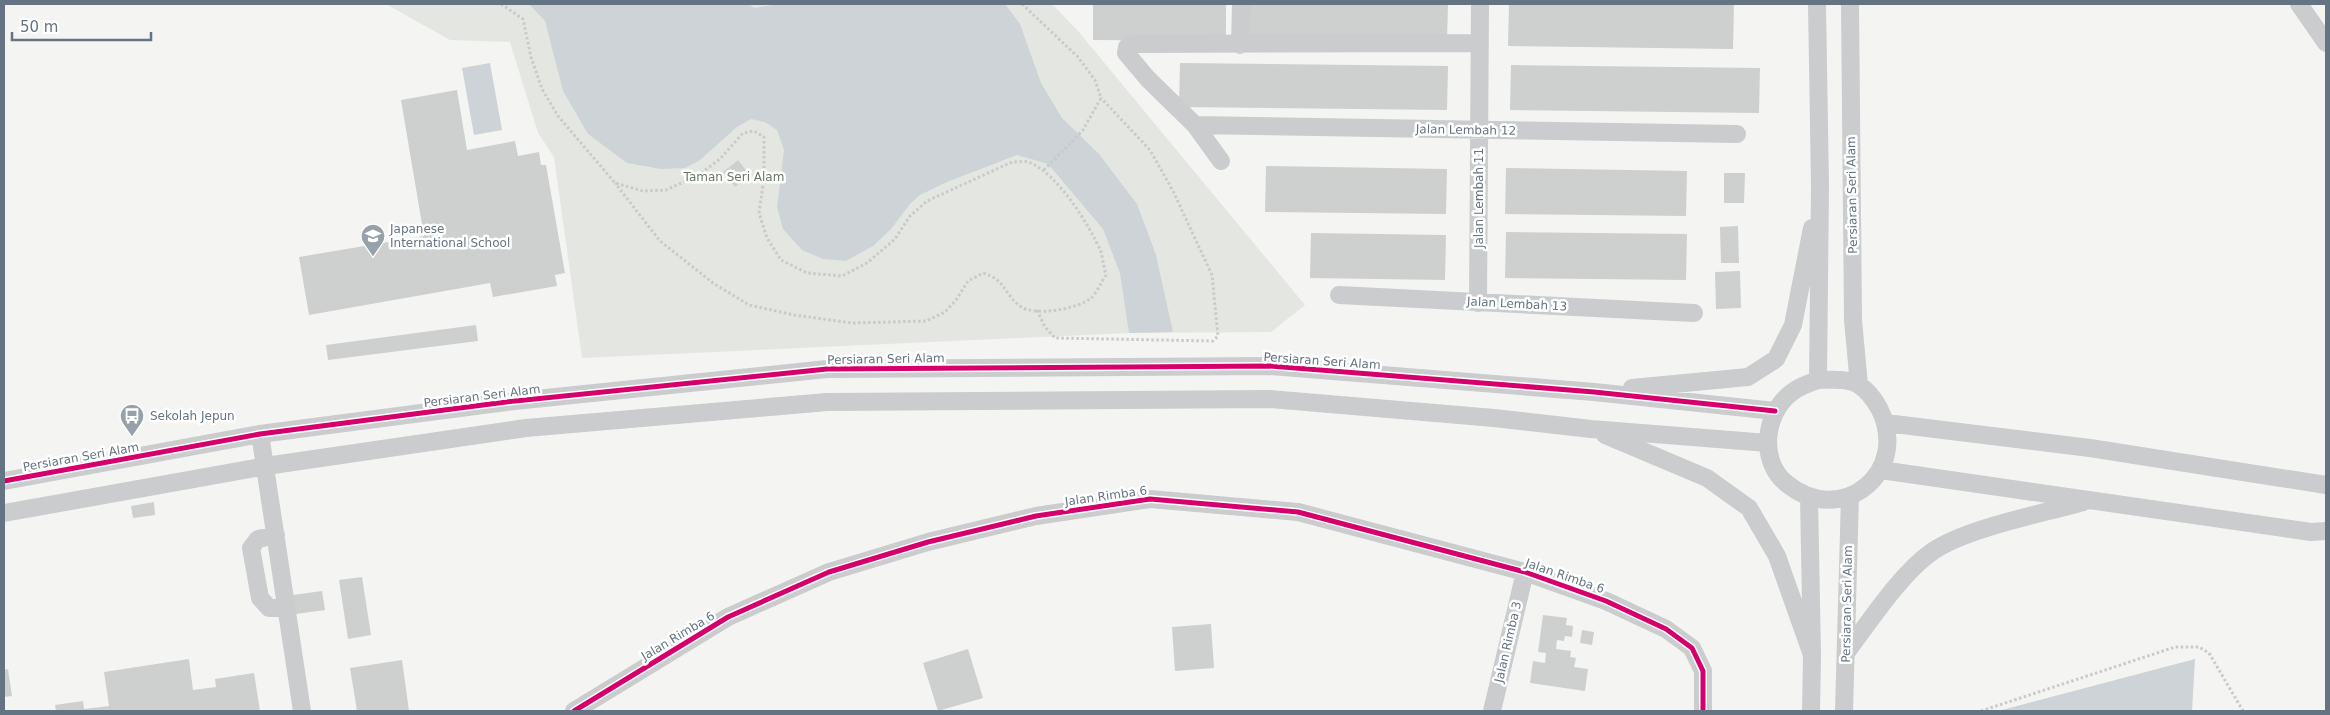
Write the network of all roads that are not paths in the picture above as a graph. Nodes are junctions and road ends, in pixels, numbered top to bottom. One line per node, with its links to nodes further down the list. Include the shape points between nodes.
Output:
1 (1241, 4): 8 (street)
2 (1480, 4): 7 (street, Jalan Lembah 11)
3 (1817, 4): 13 (street)
4 (1850, 4): 18 (street, Persiaran Seri Alam, via 1853,320)
5 (2299, 4): 6 (street)
6 (2324, 36)
7 (1480, 43): 8 (street); 10 (street, Jalan Lembah 11)
8 (1240, 45): 9 (street, via 1133,44 1127,47 1126,53 1148,80)
9 (1195, 125): 10 (street, Jalan Lembah 12); 12 (street)
10 (1479, 130): 11 (street, Jalan Lembah 12); 15 (street, Jalan Lembah 11)
11 (1737, 134)
12 (1221, 161)
13 (1820, 186): 17 (street); 19 (street, via 1793,325 1776,359 1748,378)
14 (1339, 295): 15 (street, Jalan Lembah 13)
15 (1478, 302): 16 (street, Jalan Lembah 13)
16 (1694, 314)
17 (1818, 380): 18 (street, via 1841,380); 20 (street, via 1790,393)
18 (1859, 385): 21 (street, via 1876,402)
19 (1594, 392): 20 (street, Persiaran Seri Alam); 23 (street, Persiaran Seri Alam, via 1270,366 827,369 506,402)
20 (1775, 412): 24 (street, via 1767,434)
21 (1886, 423): 26 (street, via 1888,447); 28 (street, via 2090,448)
22 (1591, 429): 24 (street); 25 (street, via 1269,399 827,402 526,428); 38 (street, via 1707,478 1749,508 1776,556)
23 (260, 434): 25 (street); 27 (street, Persiaran Seri Alam)
24 (1768, 443): 30 (street, via 1769,458 1780,478 1798,494)
25 (266, 466): 32 (street); 34 (street)
26 (1881, 470): 29 (street, via 1866,488); 31 (street)
27 (4, 481)
28 (2326, 485)
29 (1850, 496): 30 (street, via 1821,501); 37 (street, Persiaran Seri Alam)
30 (1809, 497): 38 (street)
31 (2088, 500): 33 (street, via 2310,532); 37 (street, via 1972,533 1933,551 1901,581)
32 (4, 513)
33 (2326, 531)
34 (276, 535): 36 (street); 36 (street, via 258,538 251,548 260,598 269,608)
35 (1525, 572): 40 (street, Jalan Rimba 6, via 1298,512 1150,499 1036,516 928,542 829,572 728,617); 41 (street, Jalan Rimba 3); 42 (street, Jalan Rimba 6, via 1606,600 1666,629 1692,648 1704,671)
36 (286, 608): 39 (street)
37 (1846, 653): 44 (street, Persiaran Seri Alam)
38 (1812, 655): 43 (street)
39 (302, 711)
40 (574, 711)
41 (1492, 711)
42 (1703, 711)
43 (1811, 711)
44 (1844, 711)

